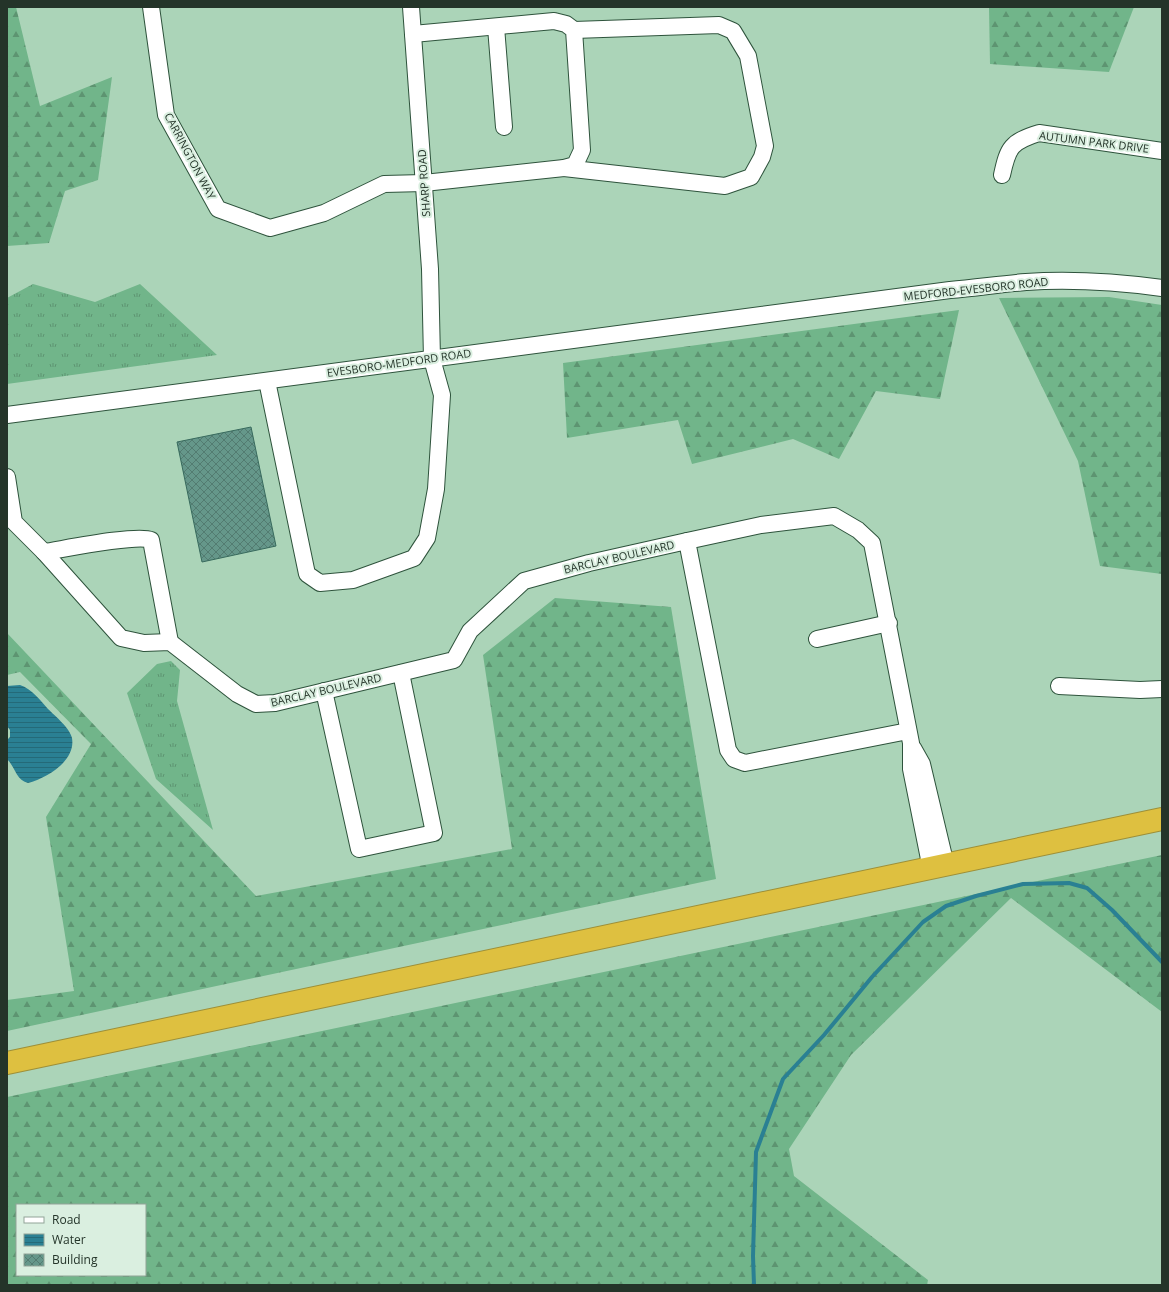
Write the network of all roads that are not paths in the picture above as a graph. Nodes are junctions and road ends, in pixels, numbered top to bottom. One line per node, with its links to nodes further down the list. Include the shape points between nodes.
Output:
1 (151, 7): 10 (street, CARRINGTON WAY, via 166,115 218,209 270,228 324,212 384,184)
2 (410, 7): 5 (street, SHARP ROAD)
3 (496, 27): 4 (street, via 554,21 566,24); 5 (street); 6 (street)
4 (574, 30): 8 (street, via 582,150 575,165); 8 (street, CARRINGTON WAY, via 719,25 733,31 748,56 765,146 751,177 725,186)
5 (413, 34): 10 (street, SHARP ROAD)
6 (504, 127)
7 (1162, 151): 9 (street, AUTUMN PARK DRIVE, via 1039,133 1020,139 1007,153)
8 (564, 168): 10 (street, CARRINGTON WAY)
9 (1002, 175)
10 (424, 183): 13 (street, SHARP ROAD, via 430,269)
11 (1162, 288): 12 (street, MEDFORD-EVESBORO ROAD, via 1105,282 1026,282)
12 (790, 311): 13 (street, EVESBORO-MEDFORD ROAD)
13 (432, 359): 14 (street, EVESBORO-MEDFORD ROAD); 14 (street, SHARP ROAD, via 442,395 436,489 427,538 414,558 353,580 320,583 307,574)
14 (267, 381): 15 (street, EVESBORO-MEDFORD ROAD)
15 (7, 415)
16 (7, 477): 18 (street, via 14,522)
17 (687, 541): 19 (street, BARCLAY BOULEVARD, via 761,525 834,516 858,530 872,543); 22 (street, BARCLAY BOULEVARD, via 589,562 524,581 470,631 454,660); 26 (street, BARCLAY BOULEVARD, via 728,750 734,759 745,763)
18 (44, 552): 21 (street, via 121,638 144,643); 21 (street, via 121,540 151,540 154,545)
19 (889, 623): 20 (street); 26 (street, BARCLAY BOULEVARD)
20 (817, 639)
21 (170, 642): 25 (street, BARCLAY BOULEVARD, via 237,694 256,704 275,703)
22 (401, 673): 25 (street, BARCLAY BOULEVARD); 25 (street, via 434,833 359,849)
23 (1059, 686): 24 (street)
24 (1162, 689)
25 (324, 691)
26 (909, 737): 28 (street, BARCLAY BOULEVARD, via 911,769)
27 (1162, 819): 28 (highway)
28 (939, 867): 29 (highway)
29 (7, 1063)

